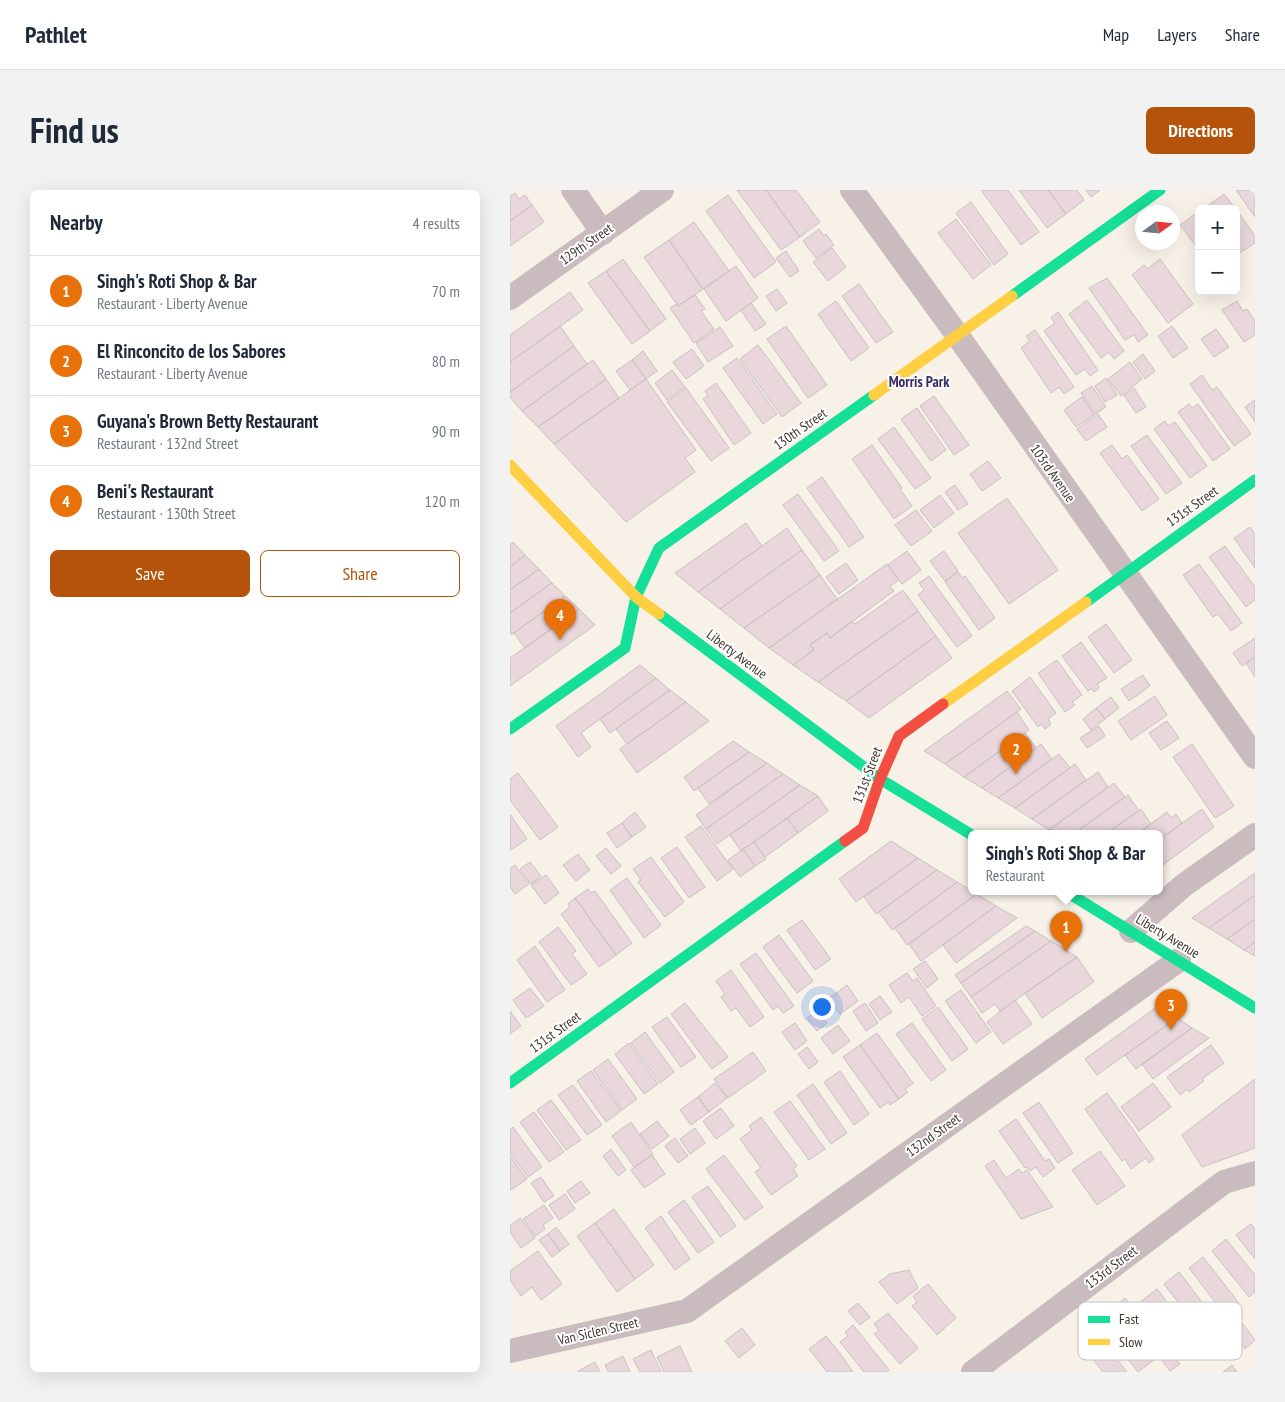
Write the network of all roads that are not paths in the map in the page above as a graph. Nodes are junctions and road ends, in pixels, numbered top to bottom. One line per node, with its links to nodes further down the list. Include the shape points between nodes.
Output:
1 (572, 190): 5 (street)
2 (662, 190): 5 (street, 129th Street)
3 (852, 190): 7 (street, 103rd Avenue)
4 (1160, 190): 7 (street, 130th Street)
5 (603, 233): 6 (street, 129th Street)
6 (510, 298)
7 (958, 336): 10 (street, 103rd Avenue); 11 (street, 130th Street, via 659,548)
8 (510, 465): 11 (street, Liberty Avenue)
9 (1255, 480): 10 (street, 131st Street)
10 (1124, 573): 13 (street, 103rd Avenue); 14 (street, 131st Street, via 900,736)
11 (636, 597): 12 (street, 130th Street, via 625,648); 14 (street, Liberty Avenue)
12 (510, 729)
13 (1255, 757)
14 (880, 779): 15 (street, Liberty Avenue); 21 (street, 131st Street, via 864,828)
15 (968, 833)
16 (1255, 835): 18 (street, via 1184,886)
17 (1072, 895): 18 (street, Liberty Avenue)
18 (1131, 930): 19 (street, Liberty Avenue)
19 (1179, 960): 20 (street, Liberty Avenue); 23 (street, 132nd Street)
20 (1255, 1008)
21 (510, 1084)
22 (1255, 1173): 25 (street, 133rd Street, via 1224,1182)
23 (687, 1311): 24 (street, Van Siclen Street)
24 (510, 1351)
25 (973, 1372)

